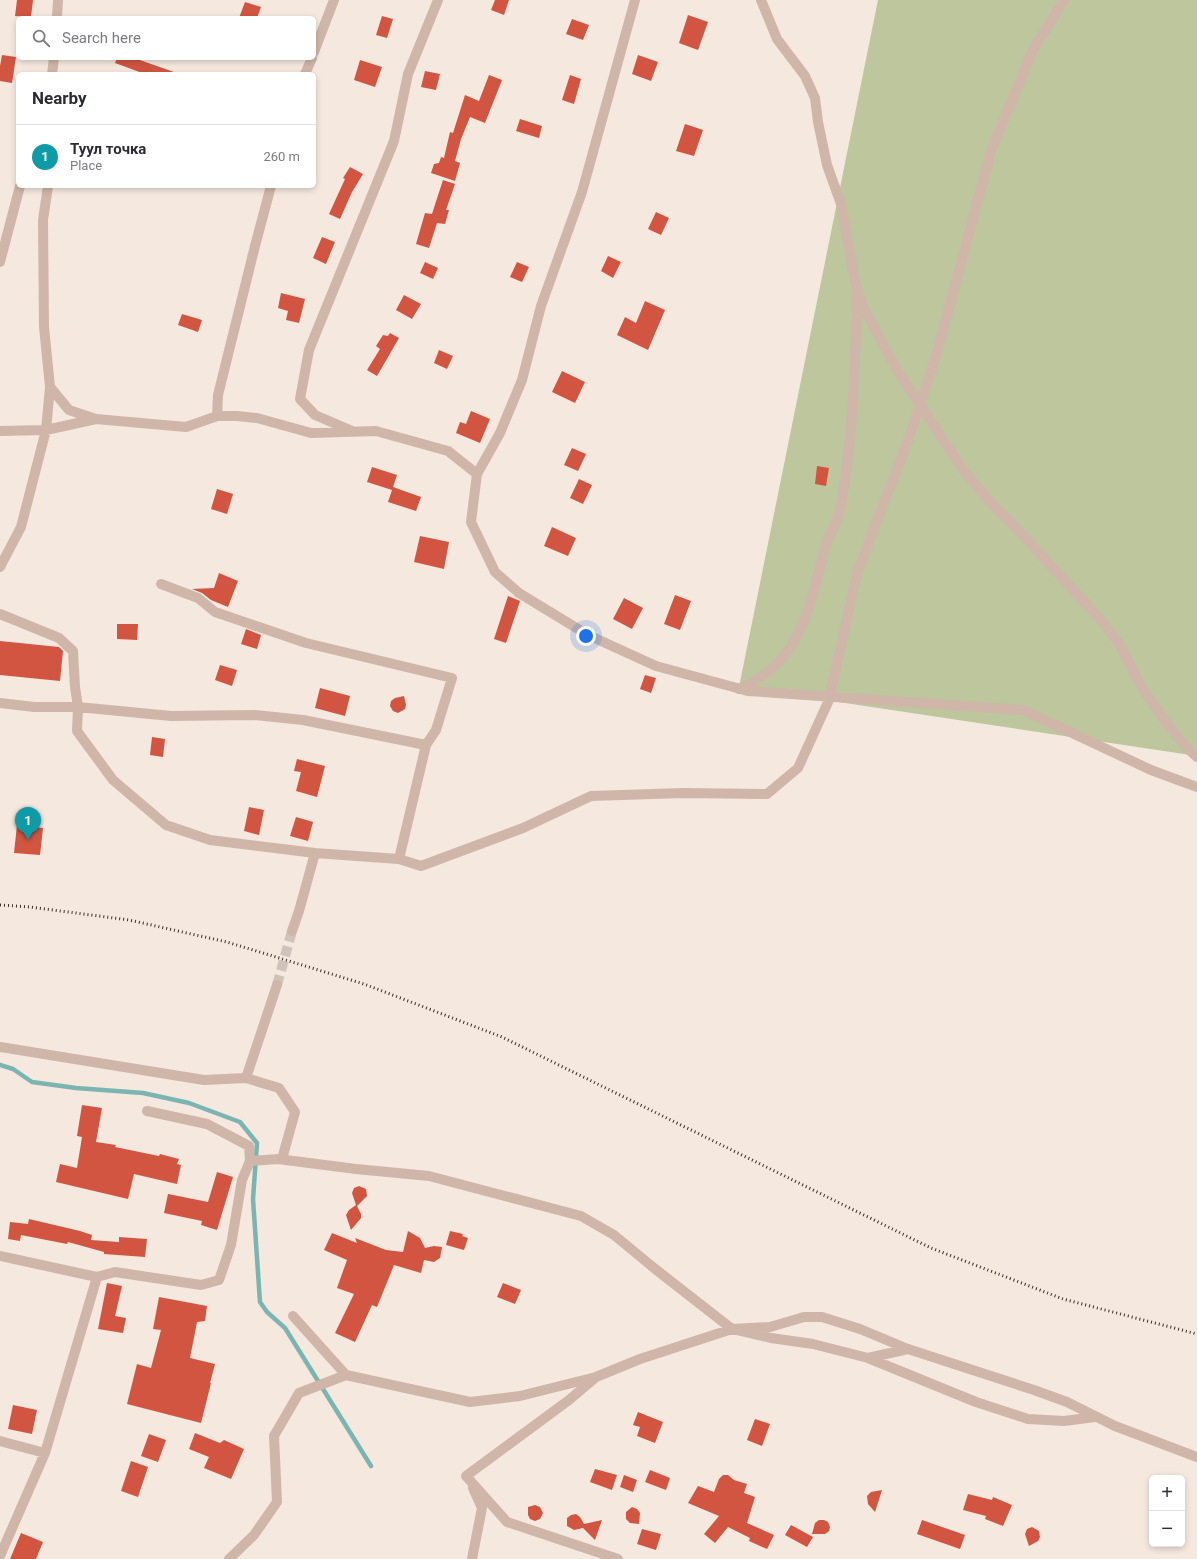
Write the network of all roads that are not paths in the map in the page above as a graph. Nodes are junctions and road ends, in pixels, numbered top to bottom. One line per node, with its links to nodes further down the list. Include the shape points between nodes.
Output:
1 (58, 0): 7 (street)
2 (334, 0): 8 (street)
3 (438, 0): 24 (street, via 408,74 394,141 309,350 300,398 315,414)
4 (635, 0): 25 (street, via 582,192 541,306 522,380 500,433)
5 (761, 0): 17 (street, via 777,39 805,76 815,98 828,165 841,204)
6 (1064, 0): 19 (street, via 1033,50 991,151 937,354)
7 (57, 16)
8 (316, 47)
9 (54, 60): 11 (street)
10 (311, 60): 12 (street)
11 (52, 72)
12 (306, 72)
13 (19, 188): 16 (street)
14 (48, 188): 18 (street, via 43,220 44,319)
15 (270, 188): 20 (street, via 218,395)
16 (0, 262)
17 (855, 281): 19 (street, via 862,305 897,370); 29 (street, via 857,315 851,435 843,494 836,521 826,543 800,633 783,659 772,670)
18 (50, 387): 21 (street, via 69,410); 22 (street)
19 (920, 404): 30 (street, via 857,572); 34 (street, via 971,479 990,502 1065,580 1120,645 1142,688 1185,746)
20 (217, 416): 21 (street, via 186,427); 24 (street, via 257,418 311,433)
21 (96, 419): 22 (street)
22 (46, 430): 23 (street); 26 (street, via 21,527)
23 (0, 431)
24 (354, 432): 25 (street, via 376,431 448,451)
25 (477, 474): 29 (street, via 471,522 495,572 519,594 588,636 656,666)
26 (0, 567)
27 (161, 584): 33 (street, via 198,598 215,612 306,643 452,678 436,730)
28 (0, 614): 32 (street, via 59,638 73,651)
29 (739, 689): 30 (street)
30 (830, 696): 35 (street, via 1023,710 1151,770); 37 (street, via 798,768 767,794 591,796 523,828 421,866)
31 (0, 704): 32 (street)
32 (78, 707): 33 (street, via 171,716 255,715 303,720); 36 (street, via 77,731 113,780 166,825 210,840)
33 (426, 745): 37 (street)
34 (1197, 757)
35 (1197, 787)
36 (315, 853): 37 (street); 38 (street)
37 (398, 859)
38 (292, 931)
39 (277, 985): 41 (street)
40 (0, 1047): 41 (street, via 204,1080)
41 (246, 1078): 43 (street, via 279,1088 295,1112)
42 (147, 1111): 44 (street, via 207,1124 249,1146)
43 (282, 1159): 44 (street); 48 (street, via 429,1176 581,1216 614,1234)
44 (250, 1161): 46 (street, via 242,1180 231,1245 219,1280 201,1284 115,1272)
45 (0, 1256): 46 (street)
46 (97, 1277): 55 (street)
47 (293, 1316): 51 (street)
48 (732, 1329): 49 (street, via 770,1327 804,1317 822,1317 860,1329); 50 (street, via 813,1344); 52 (street, via 640,1359)
49 (908, 1349): 50 (street); 53 (street, via 1034,1390 1067,1402)
50 (868, 1358): 53 (street, via 976,1402 1028,1419 1064,1421)
51 (346, 1375): 52 (street, via 470,1402 520,1396); 59 (street, via 299,1393 274,1436 277,1502 254,1535)
52 (596, 1377): 57 (street)
53 (1095, 1417): 56 (street)
54 (0, 1441): 55 (street)
55 (45, 1453): 58 (street)
56 (1197, 1458)
57 (466, 1476): 60 (street, via 482,1508); 61 (street, via 507,1522)
58 (0, 1556)
59 (229, 1559)
60 (472, 1559)
61 (618, 1559)

